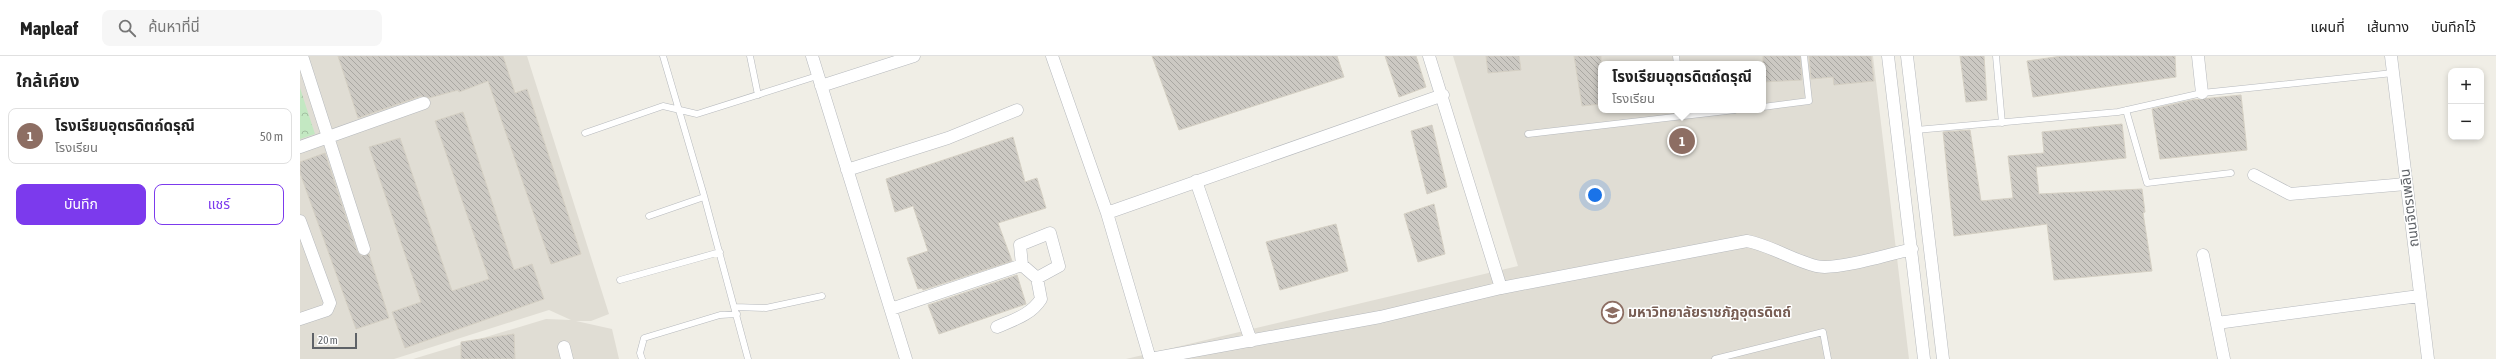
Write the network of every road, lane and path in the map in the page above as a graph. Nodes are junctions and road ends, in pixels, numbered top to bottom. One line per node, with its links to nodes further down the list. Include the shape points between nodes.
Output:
1 (302, 56): 29 (street)
2 (663, 56): 23 (lane)
3 (750, 56): 17 (lane)
4 (812, 56): 15 (street)
5 (914, 56): 15 (street)
6 (1052, 56): 37 (street)
7 (1429, 56): 18 (street)
8 (1804, 56): 20 (lane, via 1809,101)
9 (1888, 56): 41 (street)
10 (1906, 56): 26 (street)
11 (1996, 56): 25 (lane)
12 (2198, 56): 16 (street)
13 (2391, 56): 14 (street, ถนนจิตรเพลิน)
14 (2393, 72): 16 (lane); 35 (street, ถนนจิตรเพลิน)
15 (819, 81): 17 (lane); 31 (street)
16 (2202, 93): 22 (lane)
17 (758, 95): 23 (lane, via 697,114)
18 (1443, 95): 34 (street); 47 (street)
19 (424, 104): 29 (street)
20 (1766, 107)
21 (1017, 110): 31 (street, via 948,138)
22 (2126, 110): 25 (lane); 32 (lane, via 2146,183)
23 (679, 111): 27 (lane, via 663,106); 36 (lane)
24 (1684, 113): 28 (lane)
25 (2002, 123): 26 (lane)
26 (1916, 130): 66 (street)
27 (584, 132)
28 (1528, 134)
29 (327, 137): 30 (street); 40 (street)
30 (300, 147)
31 (847, 170): 51 (street)
32 (2231, 173)
33 (2254, 175): 35 (street, via 2290,194)
34 (1196, 182): 37 (street); 56 (street)
35 (2406, 184): 49 (street, ถนนจิตรเพลิน)
36 (704, 197): 38 (lane); 42 (lane)
37 (1107, 213): 62 (street)
38 (649, 216)
39 (300, 221): 53 (street, via 330,303 327,310)
40 (364, 249)
41 (1912, 249): 47 (street, via 1825,268 1766,245 1748,241); 65 (street)
42 (720, 252): 46 (lane); 50 (lane)
43 (2203, 255): 54 (street)
44 (1022, 265): 45 (street); 45 (street, via 1020,245 1050,233 1059,266); 51 (street)
45 (1037, 278): 55 (street, via 1041,299 1036,307 1027,314)
46 (620, 280)
47 (1501, 288): 56 (street, via 1380,317)
48 (822, 296): 50 (lane, via 766,308)
49 (2420, 296): 54 (street); 68 (street, ถนนจิตรเพลิน)
50 (735, 307): 52 (lane)
51 (891, 309): 61 (street)
52 (737, 314): 59 (lane, via 720,315 644,338 640,353); 60 (lane)
53 (300, 319)
54 (2217, 323): 67 (street)
55 (997, 327)
56 (1251, 341): 62 (street)
57 (564, 347): 58 (street)
58 (567, 359)
59 (642, 359)
60 (748, 359)
61 (906, 359)
62 (1150, 359)
63 (1715, 359): 64 (lane, via 1824,332)
64 (1828, 359)
65 (1924, 359)
66 (1943, 359)
67 (2224, 359)
68 (2428, 359)

